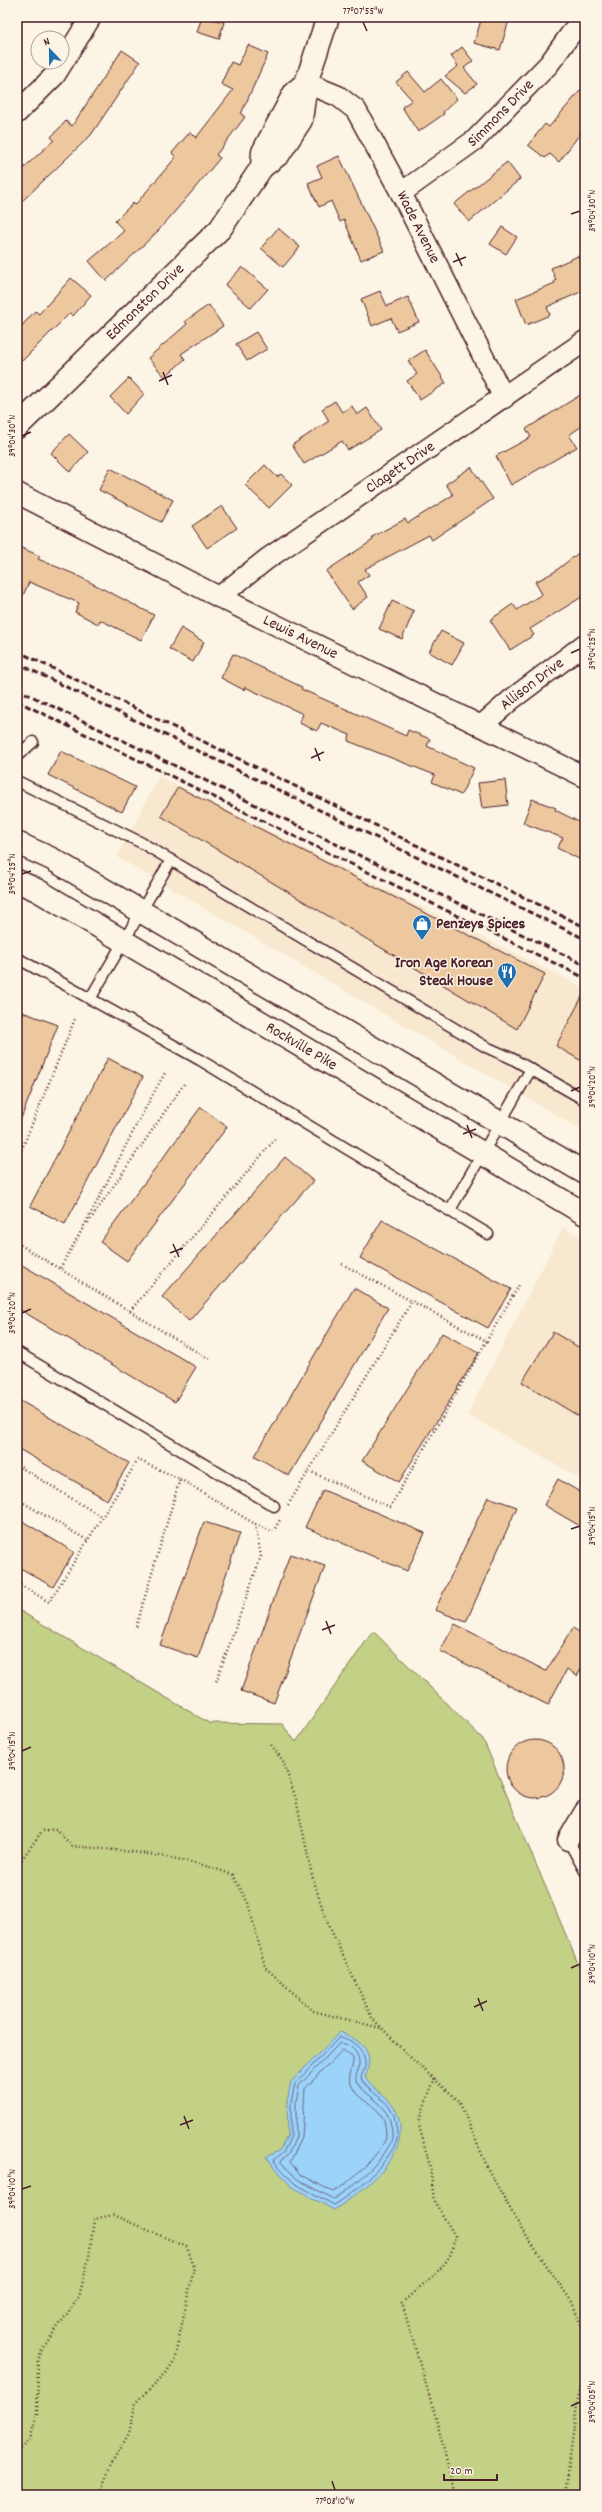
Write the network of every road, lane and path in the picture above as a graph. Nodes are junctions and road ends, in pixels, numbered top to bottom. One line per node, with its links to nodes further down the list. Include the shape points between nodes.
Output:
1 (90, 17): 5 (street, via 55,75)
2 (328, 17): 4 (main road, Edmonston Drive)
3 (583, 17): 6 (street, Simmons Drive, via 549,64 475,140)
4 (306, 83): 6 (street, Wade Avenue, via 338,96 356,110); 9 (main road, Edmonston Drive, via 295,92 263,152 262,167 220,229)
5 (17, 113)
6 (401, 193): 8 (street, Wade Avenue)
7 (585, 341): 8 (street, Clagett Drive)
8 (504, 398): 11 (street, Clagett Drive, via 267,559)
9 (17, 427)
10 (17, 493): 11 (street, Lewis Avenue)
11 (219, 597): 13 (street, Lewis Avenue)
12 (585, 644): 13 (street, Allison Drive, via 512,699)
13 (481, 726): 16 (street, Lewis Avenue)
14 (33, 742): 15 (lane)
15 (17, 756)
16 (585, 777)
17 (17, 781): 19 (lane)
18 (17, 843): 21 (main road, via 52,858)
19 (171, 860): 21 (lane); 26 (lane, via 486,1048)
20 (17, 881): 22 (main road, Rockville Pike)
21 (141, 911): 22 (lane); 30 (main road)
22 (123, 940): 24 (lane); 32 (main road, Rockville Pike)
23 (17, 958): 24 (lane)
24 (90, 999): 35 (lane, via 200,1060)
25 (75, 1019): 33 (path)
26 (531, 1069): 29 (lane); 30 (lane)
27 (166, 1073): 37 (path, via 146,1105)
28 (184, 1084): 37 (path)
29 (585, 1100)
30 (501, 1124): 32 (lane); 34 (main road)
31 (276, 1138): 44 (path)
32 (484, 1154): 35 (lane); 36 (main road, Rockville Pike)
33 (17, 1161)
34 (585, 1173)
35 (450, 1210): 38 (lane)
36 (585, 1214)
37 (82, 1231): 41 (path)
38 (488, 1234)
39 (17, 1243): 41 (path)
40 (342, 1264): 43 (path)
41 (60, 1268): 44 (path)
42 (519, 1285): 45 (path)
43 (412, 1301): 45 (path); 49 (path)
44 (130, 1311): 47 (path)
45 (488, 1342): 49 (path, via 390,1506)
46 (17, 1352): 52 (lane)
47 (212, 1361)
48 (17, 1465): 53 (path)
49 (309, 1471): 54 (path, via 273,1532)
50 (180, 1479): 53 (path, via 138,1460); 54 (path); 57 (path)
51 (17, 1499): 55 (path)
52 (274, 1506)
53 (102, 1517): 55 (path)
54 (255, 1524): 58 (path, via 261,1556)
55 (87, 1540): 56 (path, via 49,1602)
56 (17, 1583)
57 (136, 1627)
58 (216, 1682)
59 (271, 1744): 64 (path, via 283,1761 296,1799 312,1875 325,1917 358,1992 372,2018)
60 (585, 1811): 61 (street)
61 (568, 1840): 63 (lane)
62 (17, 1866): 64 (path, via 42,1831 56,1829 72,1846 143,1852 206,1865 233,1875 248,1903 265,1967 313,2011)
63 (585, 1871)
64 (382, 2028): 65 (path, via 413,2060)
65 (435, 2078): 66 (path, via 459,2101 489,2171 522,2230 572,2302); 70 (path, via 418,2122 430,2166 434,2201 455,2236 450,2256 434,2276 402,2303 436,2418)
66 (585, 2335)
67 (585, 2366): 71 (path, via 577,2404)
68 (17, 2451): 69 (path, via 30,2440 37,2414 38,2361 42,2349 79,2297 89,2257 94,2219 113,2215 186,2247 194,2267 174,2361 166,2374 136,2402 129,2433 111,2464)
69 (99, 2495)
70 (455, 2495)
71 (565, 2495)

